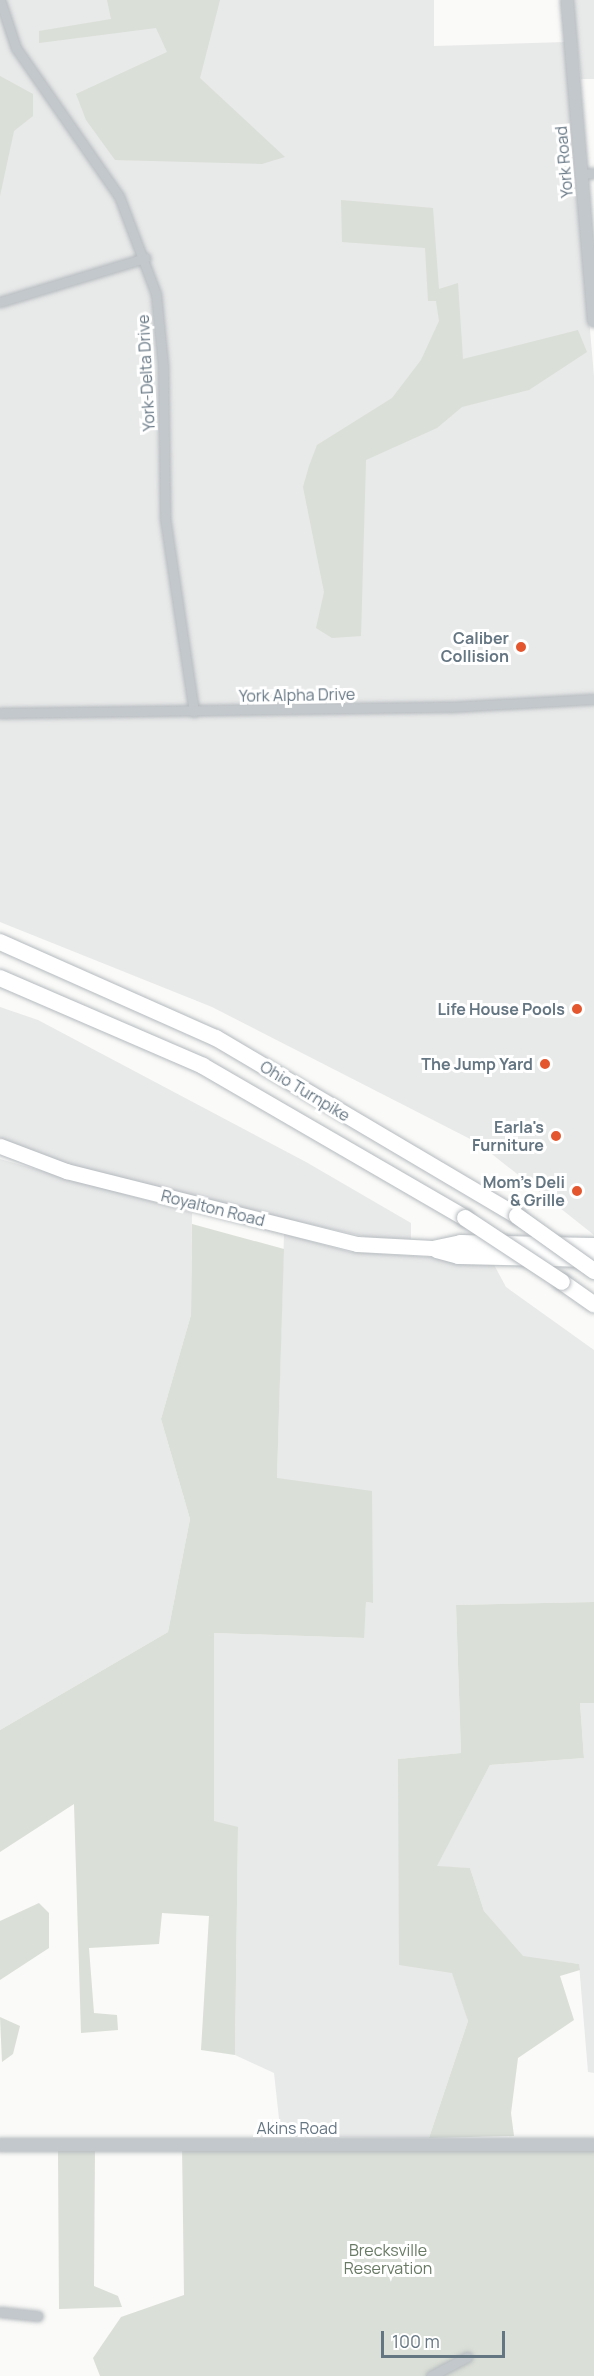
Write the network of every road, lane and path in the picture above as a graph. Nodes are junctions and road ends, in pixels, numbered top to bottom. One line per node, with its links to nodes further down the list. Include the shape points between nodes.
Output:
1 (0, 0): 4 (street, York-Delta Drive, via 16,48 104,171)
2 (567, 0): 3 (street, York Road)
3 (588, 174): 6 (street, York Road)
4 (145, 258): 5 (street); 8 (street, York-Delta Drive, via 161,328 166,520)
5 (0, 302)
6 (594, 321)
7 (594, 699): 8 (street, York Alpha Drive)
8 (194, 712): 9 (street, York Alpha Drive)
9 (0, 713)
10 (0, 942): 16 (highway, Ohio Turnpike, bridge, via 216,1038 516,1216)
11 (0, 978): 17 (highway, Ohio Turnpike, bridge, via 202,1066 465,1218)
12 (0, 1146): 14 (main road, Royalton Road, via 66,1170 357,1244)
13 (594, 1245): 14 (main road, Royalton Road, via 460,1242)
14 (432, 1248): 15 (main road, Royalton Road, via 458,1256)
15 (594, 1259)
16 (594, 1271)
17 (594, 1304)
18 (0, 2145): 19 (street, Akins Road)
19 (594, 2145)
20 (0, 2312): 21 (street)
21 (38, 2316)
22 (467, 2357): 23 (street)
23 (431, 2376)

